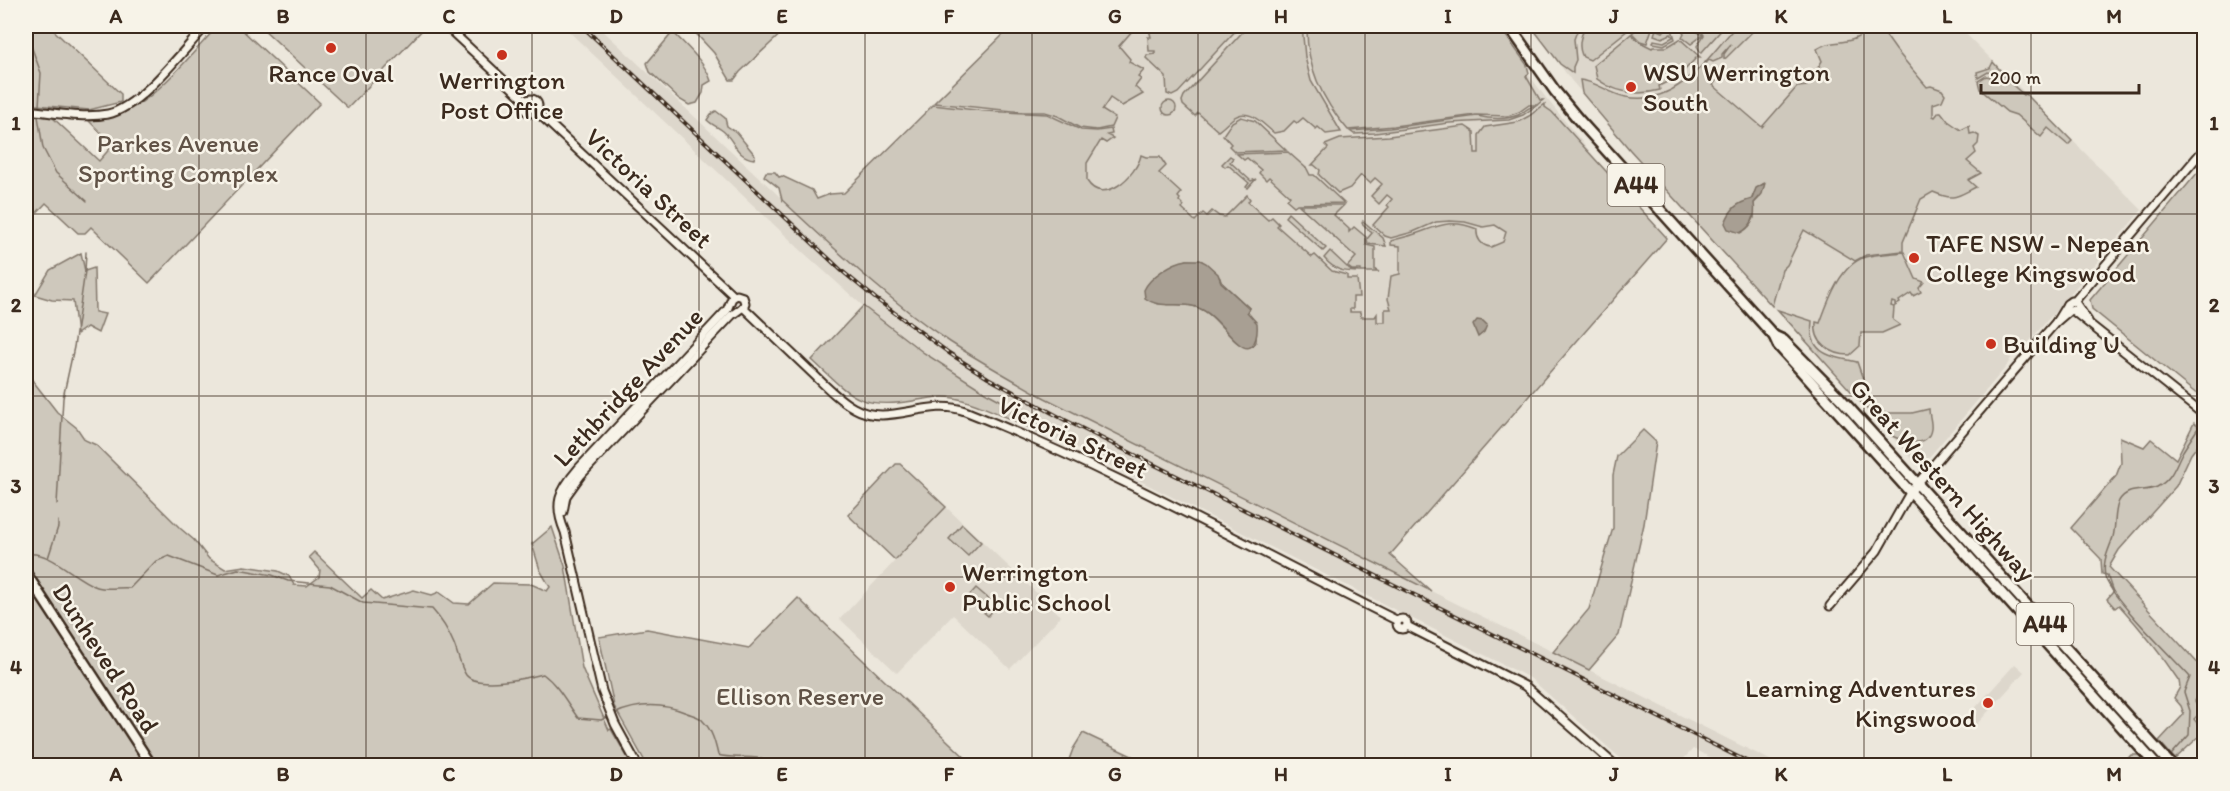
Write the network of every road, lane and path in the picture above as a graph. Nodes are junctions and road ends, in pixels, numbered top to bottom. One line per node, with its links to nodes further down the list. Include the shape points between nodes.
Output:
1 (206, 26): 4 (street, via 139,98 118,111 93,116)
2 (446, 26): 6 (street, Victoria Street, via 526,101 526,111 536,111)
3 (1509, 26): 10 (highway, Great Western Highway / A44, via 1578,119 1774,336 1783,340 1840,398)
4 (26, 110)
5 (2205, 149): 7 (street)
6 (733, 300): 8 (street, via 734,307); 8 (street, via 743,297 746,303); 11 (street, Lethbridge Avenue, via 578,469 563,489)
7 (2072, 306): 9 (street, via 2082,320); 10 (street)
8 (741, 308): 11 (street, Lethbridge Avenue, via 581,475); 16 (street, Victoria Street, via 858,411 888,414 943,406 965,411 1065,453 1398,621 1400,628 1407,626 1525,686)
9 (2205, 415)
10 (1914, 487): 13 (street, via 1877,551); 17 (highway, Great Western Highway / A44); 18 (highway, Great Western Highway / A44)
11 (561, 501): 15 (street, via 559,515 596,670 607,706)
12 (26, 573): 14 (main road, Dunheved Road)
13 (1830, 606)
14 (152, 765)
15 (638, 765)
16 (1616, 765)
17 (2157, 765)
18 (2172, 765)

